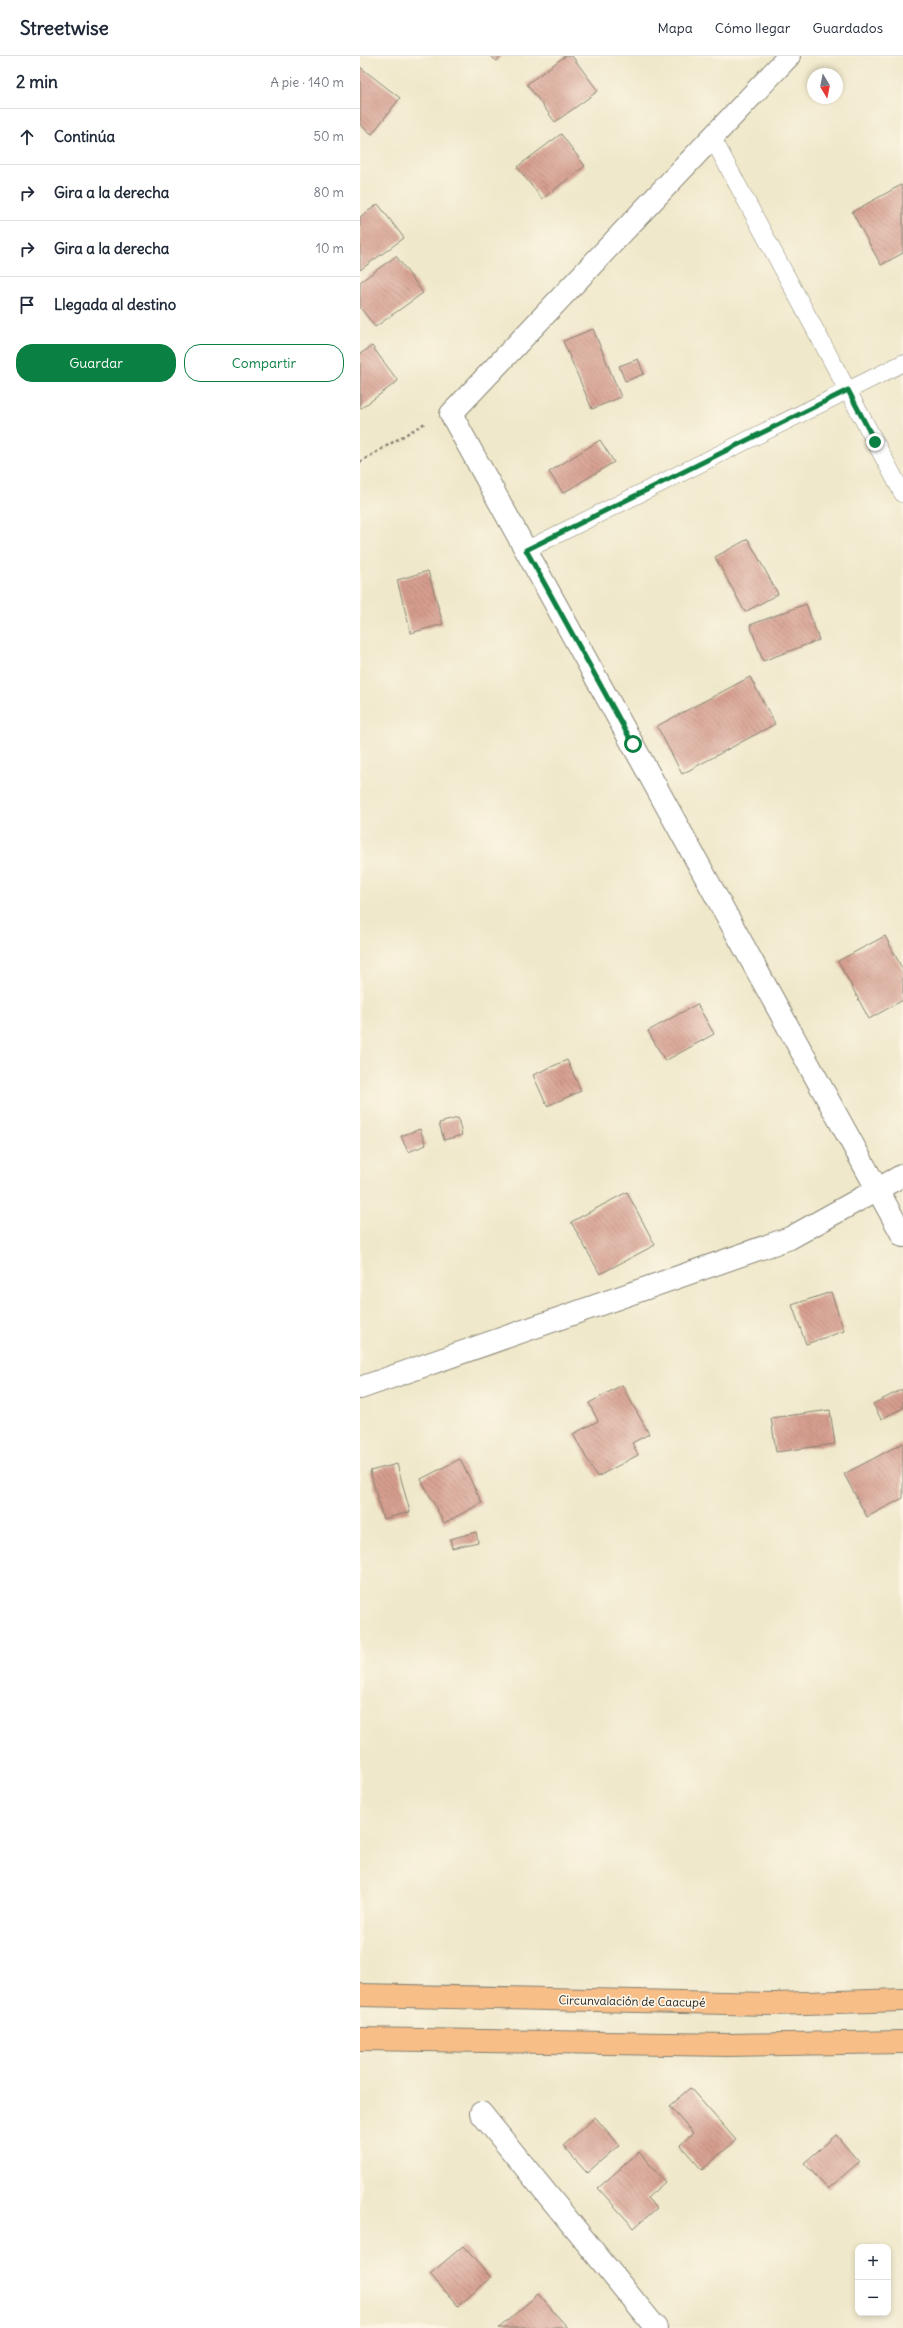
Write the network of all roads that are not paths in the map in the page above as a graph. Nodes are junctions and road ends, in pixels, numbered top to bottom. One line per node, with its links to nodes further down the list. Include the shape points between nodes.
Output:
1 (788, 56): 2 (street)
2 (712, 137): 4 (lane); 6 (street, via 451,414)
3 (903, 363): 4 (lane)
4 (848, 390): 5 (lane); 6 (lane)
5 (903, 494)
6 (526, 550): 8 (street)
7 (903, 1176): 8 (street)
8 (877, 1189): 9 (street); 10 (street, via 790,1238)
9 (903, 1236)
10 (360, 1388)
11 (360, 1995): 12 (highway, Circunvalación de Caacupé, via 774,2004)
12 (903, 2000)
13 (360, 2039): 14 (highway, via 728,2045)
14 (903, 2042)
15 (481, 2113): 16 (street)
16 (656, 2328)

